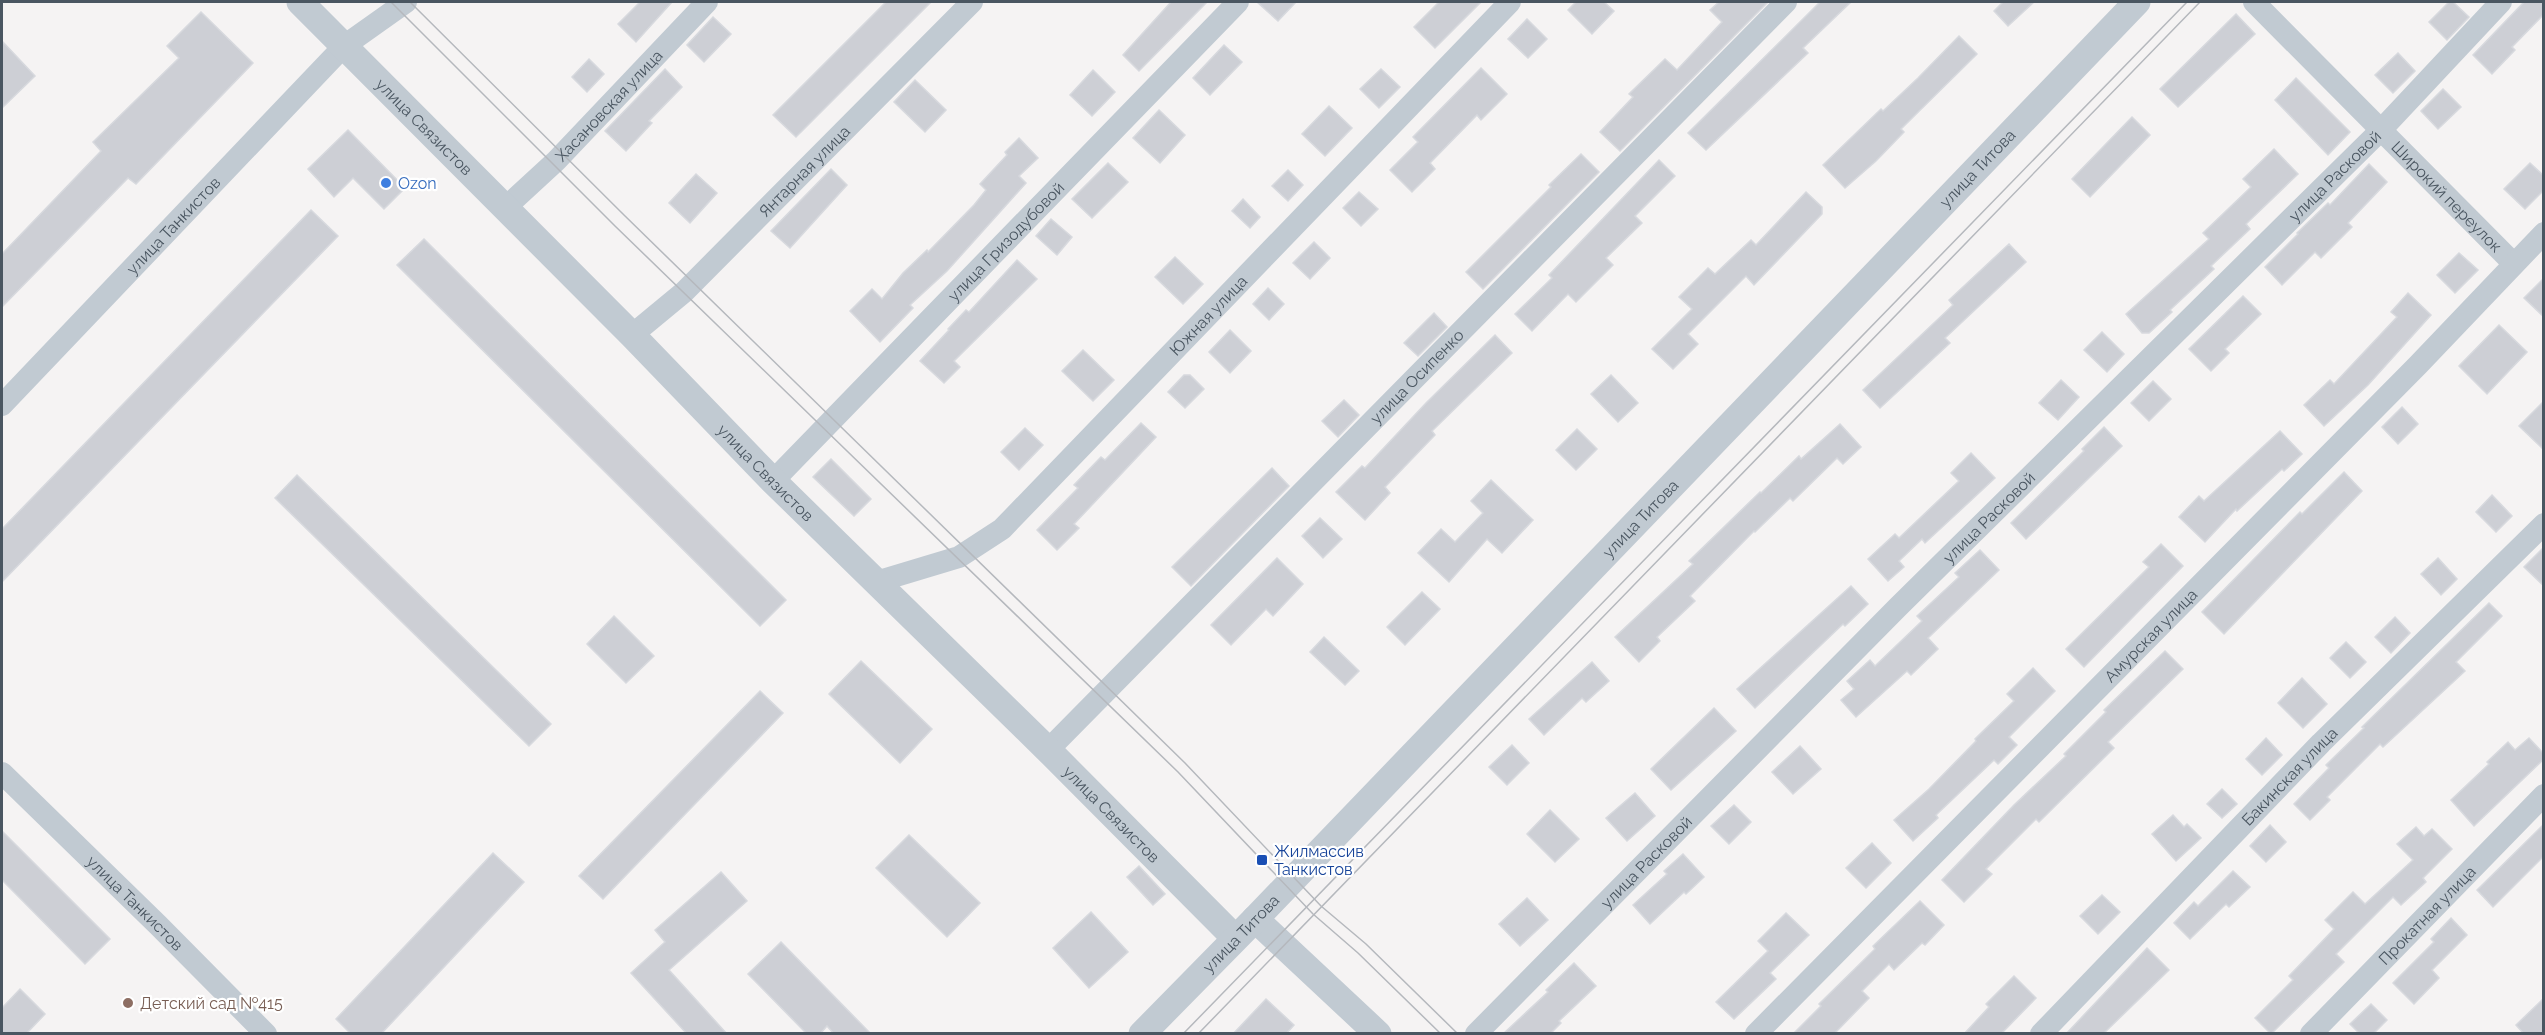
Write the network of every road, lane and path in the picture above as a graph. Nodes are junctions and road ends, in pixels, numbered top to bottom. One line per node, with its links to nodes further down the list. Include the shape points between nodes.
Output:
1 (300, 2): 11 (street, улица Связистов)
2 (406, 2): 11 (street, улица Танкистов)
3 (707, 2): 13 (street, Хасановская улица, via 556,161)
4 (972, 2): 16 (street, Янтарная улица, via 684,292)
5 (1238, 2): 18 (street, улица Гризодубовой)
6 (1510, 2): 20 (street, Южная улица, via 1002,529 959,558)
7 (1786, 2): 21 (street, улица Осипенко)
8 (2137, 2): 24 (street, улица Титова)
9 (2254, 2): 12 (street, Широкий переулок)
10 (2501, 2): 12 (street, улица Расковой)
11 (344, 46): 13 (street, улица Связистов); 17 (street, улица Танкистов)
12 (2382, 129): 15 (street, Широкий переулок); 29 (street, улица Расковой, via 1898,607)
13 (505, 208): 16 (street, улица Связистов)
14 (2544, 233): 15 (street, Амурская улица)
15 (2514, 264): 30 (street, Амурская улица)
16 (632, 335): 18 (street, улица Связистов)
17 (2, 405)
18 (773, 481): 20 (street, улица Связистов)
19 (2544, 524): 31 (street, Бакинская улица, via 2321,743)
20 (876, 582): 21 (street, улица Связистов)
21 (1048, 750): 25 (street, улица Связистов)
22 (2, 773): 26 (street, улица Танкистов)
23 (2544, 795): 32 (street, Прокатная улица)
24 (1255, 919): 25 (street, улица Титова); 28 (street)
25 (1235, 939): 27 (street, улица Титова)
26 (266, 1034)
27 (1142, 1034)
28 (1378, 1034)
29 (1476, 1034)
30 (1756, 1034)
31 (2041, 1034)
32 (2311, 1034)

